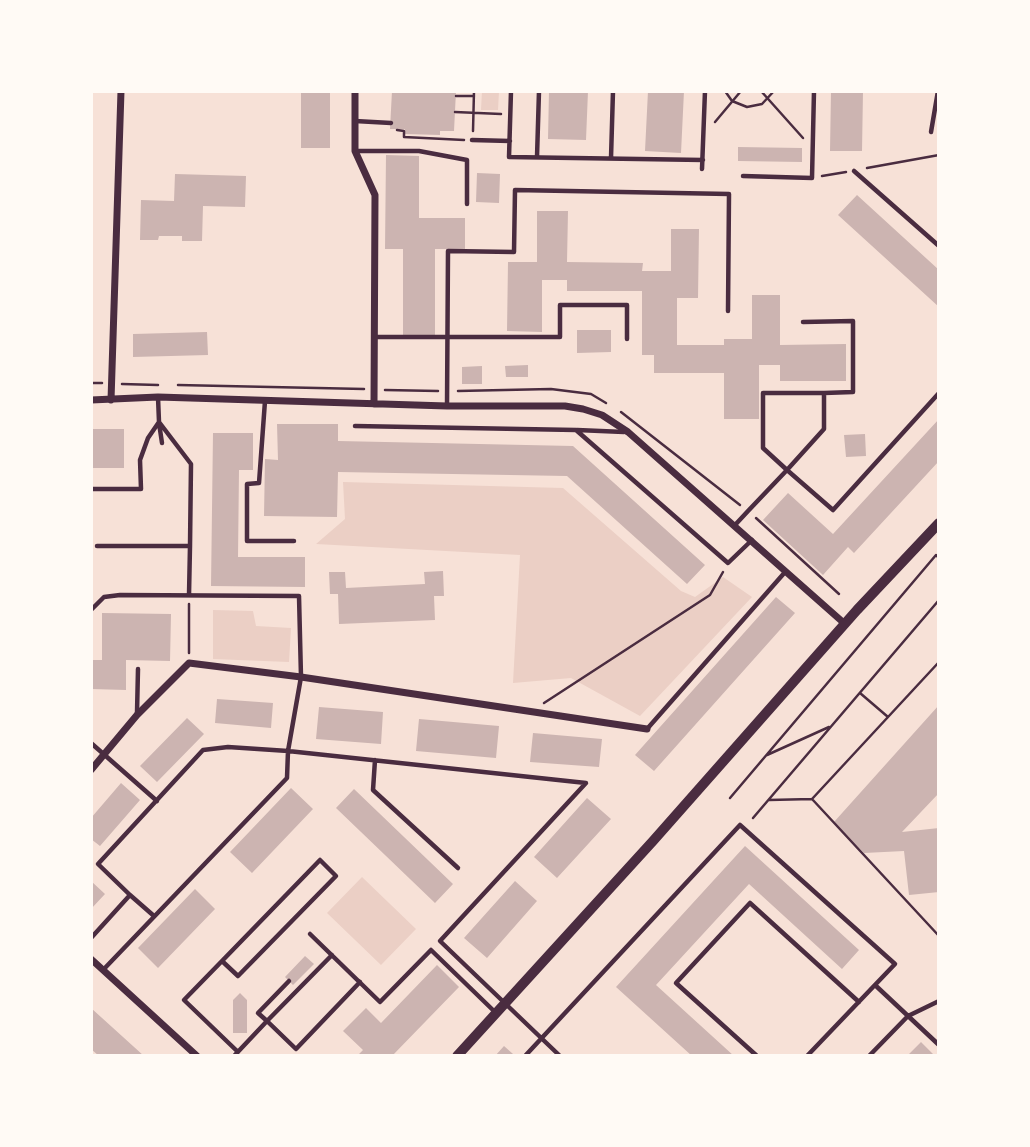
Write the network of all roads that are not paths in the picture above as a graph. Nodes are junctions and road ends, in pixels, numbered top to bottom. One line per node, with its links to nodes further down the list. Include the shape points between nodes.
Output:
1 (121, 91): 20 (street)
2 (355, 91): 9 (street)
3 (511, 91): 13 (lane)
4 (538, 91): 15 (lane)
5 (613, 91): 16 (lane)
6 (705, 91): 17 (lane)
7 (814, 91): 22 (lane, via 812,178)
8 (938, 91): 11 (lane)
9 (355, 121): 10 (lane); 14 (street)
10 (391, 123)
11 (930, 132)
12 (472, 140): 13 (lane)
13 (510, 141): 15 (lane, via 509,156)
14 (355, 151): 23 (lane, via 419,152 467,160); 27 (street, via 374,195)
15 (537, 157): 16 (lane)
16 (611, 158): 17 (lane)
17 (703, 160): 18 (lane)
18 (702, 169)
19 (854, 170): 24 (lane)
20 (119, 173): 21 (lane); 34 (street)
21 (128, 174)
22 (743, 176)
23 (467, 204)
24 (939, 246)
25 (728, 311): 28 (lane, via 729,194 515,190 514,252 448,251)
26 (803, 322): 30 (lane, via 853,321 853,392)
27 (375, 337): 28 (lane); 36 (street)
28 (448, 337): 29 (lane, via 560,337 560,305 627,305); 37 (lane)
29 (627, 339)
30 (824, 393): 43 (lane, via 824,429); 43 (lane, via 763,393 763,447)
31 (939, 393): 43 (lane, via 833,510)
32 (158, 397): 34 (street); 35 (street); 38 (lane)
33 (91, 400): 34 (street)
34 (111, 400)
35 (265, 400): 36 (street); 48 (lane, via 259,483 247,484 247,541)
36 (374, 404): 37 (street)
37 (447, 406): 41 (street, via 565,406 602,415)
38 (159, 422): 42 (lane); 44 (lane, via 140,460 141,489); 50 (lane, via 191,464)
39 (355, 426): 40 (lane)
40 (576, 429): 41 (lane); 47 (lane, via 728,563)
41 (628, 432): 46 (street)
42 (162, 443)
43 (787, 470): 46 (lane)
44 (91, 489)
45 (939, 523): 54 (street)
46 (735, 525): 47 (street)
47 (752, 540): 51 (street)
48 (294, 541)
49 (97, 546): 50 (lane)
50 (190, 546): 52 (lane)
51 (787, 570): 54 (street); 58 (lane)
52 (189, 595): 53 (lane, via 120,594 104,597); 56 (lane, via 299,596)
53 (91, 610)
54 (845, 624): 79 (street)
55 (138, 669): 57 (lane)
56 (300, 677): 57 (street, via 189,663); 58 (street); 60 (lane)
57 (137, 715): 61 (street)
58 (647, 729)
59 (91, 743): 61 (lane)
60 (288, 751): 62 (lane); 64 (lane, via 203,750); 67 (lane, via 287,778)
61 (104, 755): 63 (street); 64 (lane)
62 (375, 760): 65 (lane, via 373,790); 79 (lane, via 586,783 440,942)
63 (91, 770)
64 (157, 801): 66 (lane, via 98,864)
65 (458, 868)
66 (131, 895): 67 (lane); 69 (lane)
67 (154, 916): 73 (lane)
68 (310, 934): 70 (lane)
69 (91, 939)
70 (332, 955): 75 (lane); 82 (lane)
71 (91, 959): 73 (street)
72 (222, 961): 72 (lane, via 320,860 335,876 237,976); 85 (lane, via 184,1000)
73 (103, 970): 86 (street)
74 (289, 981): 82 (lane, via 258,1013)
75 (360, 982): 80 (lane, via 380,1002 431,950); 82 (lane, via 296,1049)
76 (875, 985): 78 (lane); 81 (lane); 83 (lane, via 895,964 740,825)
77 (939, 1001): 81 (lane)
78 (859, 1002): 90 (lane, via 750,903 677,984); 91 (lane)
79 (505, 1004): 80 (street); 83 (lane)
80 (496, 1013): 87 (street)
81 (908, 1016): 84 (lane); 92 (lane)
82 (267, 1021): 85 (lane)
83 (542, 1039): 88 (lane); 89 (lane)
84 (939, 1045)
85 (236, 1054)
86 (197, 1056)
87 (457, 1056)
88 (525, 1056)
89 (560, 1056)
90 (757, 1056)
91 (807, 1056)
92 (869, 1056)

